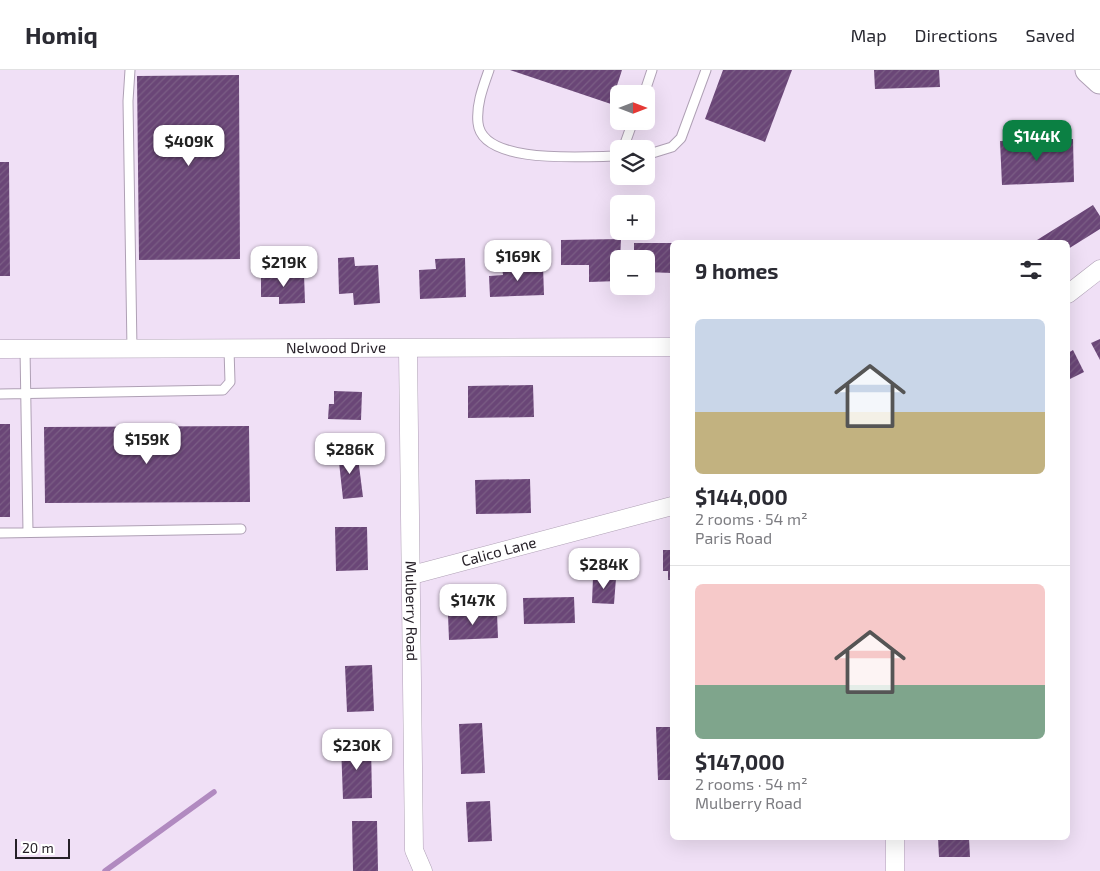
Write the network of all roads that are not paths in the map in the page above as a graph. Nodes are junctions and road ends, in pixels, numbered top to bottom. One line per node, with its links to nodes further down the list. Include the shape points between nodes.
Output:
1 (130, 70): 15 (lane)
2 (489, 70): 9 (lane, via 479,100 478,125 486,140 504,150 535,155)
3 (652, 70): 7 (lane)
4 (706, 70): 8 (lane, via 681,138 672,146)
5 (1088, 70): 6 (main road)
6 (1100, 82)
7 (647, 85)
8 (655, 152)
9 (610, 156)
10 (1100, 269): 11 (street)
11 (1070, 292)
12 (670, 347): 17 (street, Nelwood Drive)
13 (0, 349): 14 (street, Nelwood Drive)
14 (25, 349): 15 (street, Nelwood Drive); 19 (lane)
15 (132, 349): 16 (street, Nelwood Drive)
16 (229, 349): 17 (street, Nelwood Drive); 19 (lane, via 230,382 223,390)
17 (408, 349): 24 (street, Mulberry Road)
18 (0, 394): 19 (lane)
19 (26, 394): 23 (lane)
20 (670, 507): 24 (street, Calico Lane)
21 (241, 529): 23 (lane)
22 (0, 532): 23 (lane)
23 (28, 532)
24 (412, 575): 26 (street, Mulberry Road, via 414,850)
25 (895, 840): 27 (street)
26 (423, 871)
27 (895, 871)

